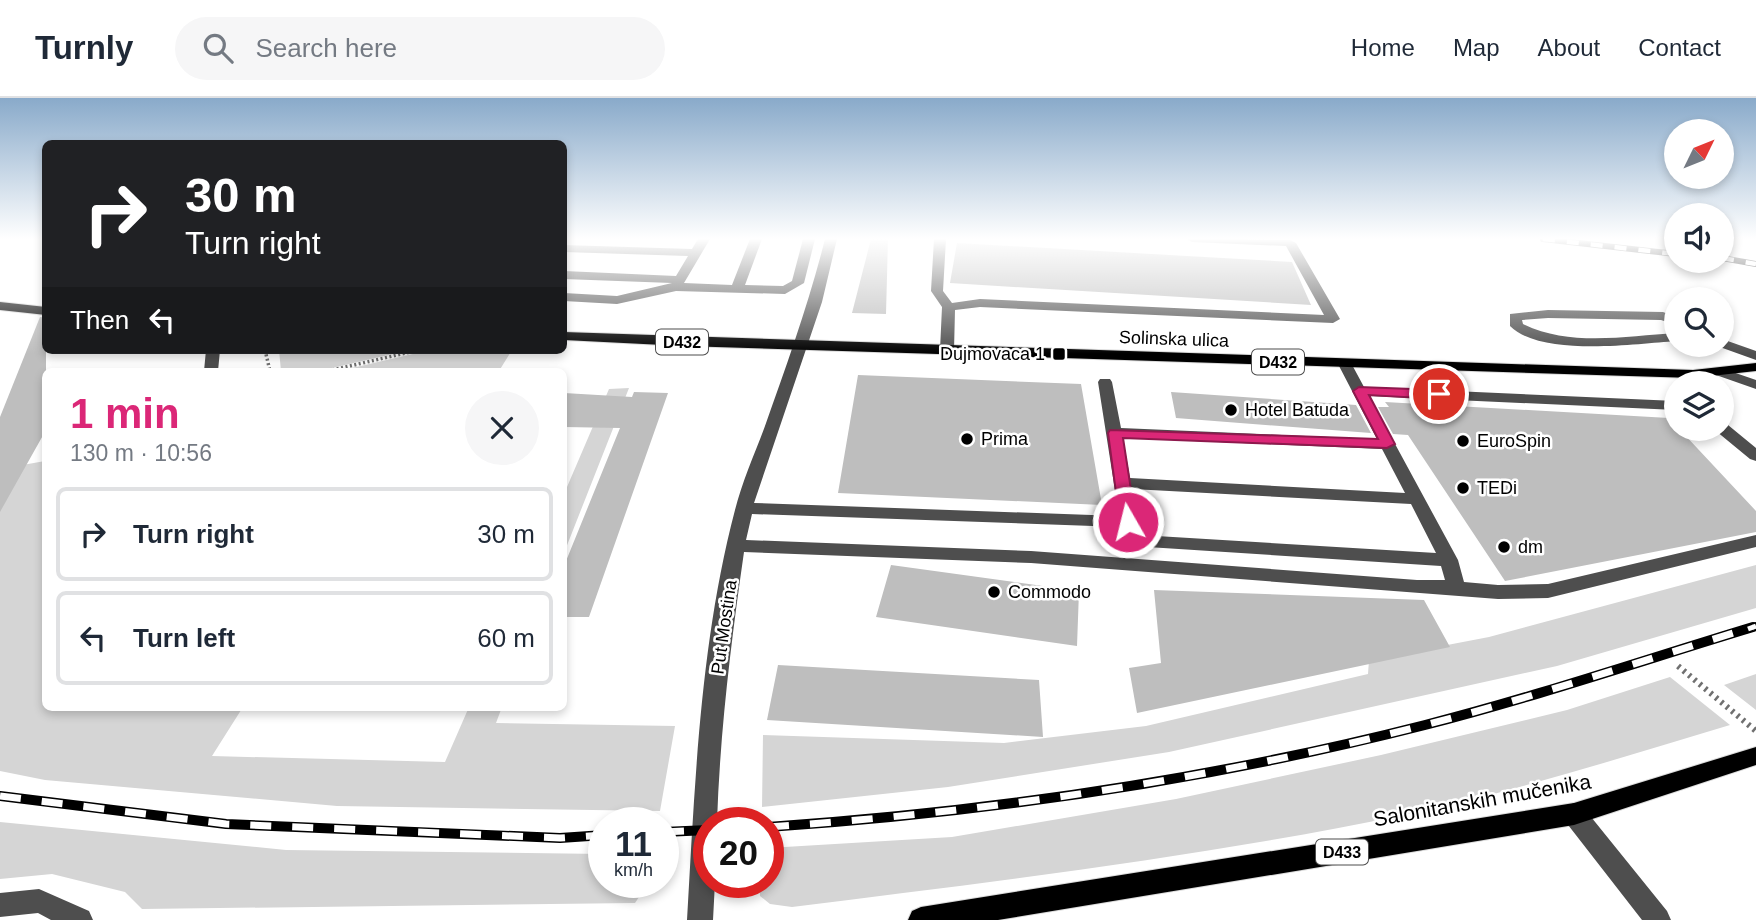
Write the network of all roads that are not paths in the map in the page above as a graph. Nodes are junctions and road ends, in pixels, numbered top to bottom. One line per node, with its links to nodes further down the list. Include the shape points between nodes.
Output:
1 (598, 277): 8 (street)
2 (681, 277): 8 (street)
3 (741, 277): 9 (street)
4 (799, 277): 9 (street, via 785,290)
5 (822, 277): 18 (street)
6 (938, 277): 12 (street, via 937,291)
7 (1309, 277): 12 (street, via 1333,319 980,303)
8 (678, 283): 9 (street); 10 (street, via 617,300)
9 (737, 289)
10 (567, 297)
11 (0, 306): 13 (main road)
12 (950, 307): 20 (street)
13 (42, 311)
14 (1664, 316): 16 (street, via 1515,317 1517,326 1532,336 1558,340)
15 (567, 336): 18 (main road, Solinska ulica / D432)
16 (1664, 337)
17 (1734, 343): 21 (street)
18 (800, 344): 20 (main road, Solinska ulica / D432); 38 (street, Put Mostina)
19 (1734, 348): 22 (street)
20 (947, 350): 23 (main road, Solinska ulica / D432)
21 (1756, 351)
22 (1756, 356)
23 (1345, 364): 26 (main road, Solinska ulica / D432); 30 (street)
24 (1756, 367): 25 (main road, Solinska ulica / D432)
25 (1728, 371)
26 (1664, 377)
27 (1734, 377): 29 (street)
28 (1105, 382): 32 (street)
29 (1756, 385)
30 (1359, 391): 31 (street); 34 (street)
31 (1664, 404)
32 (1115, 433): 34 (street); 36 (street)
33 (1734, 438): 35 (street)
34 (1387, 444): 37 (street)
35 (1756, 456)
36 (1122, 484): 37 (street); 39 (street)
37 (1417, 499): 42 (street)
38 (744, 508): 39 (street); 41 (street, Put Mostina)
39 (1130, 531): 42 (street); 43 (street)
40 (1756, 541): 44 (street, via 1548,591)
41 (736, 546): 43 (street); 49 (street, Put Mostina, via 709,759)
42 (1449, 560): 44 (street, via 1455,581)
43 (1139, 564): 44 (street)
44 (1449, 587)
45 (1756, 756): 46 (main road, Salonitanskih mučenika / D433)
46 (1574, 814): 50 (main road, Salonitanskih mučenika / D433); 51 (street)
47 (0, 905): 48 (street, via 39,901)
48 (80, 920)
49 (699, 920)
50 (921, 920)
51 (1658, 920)

